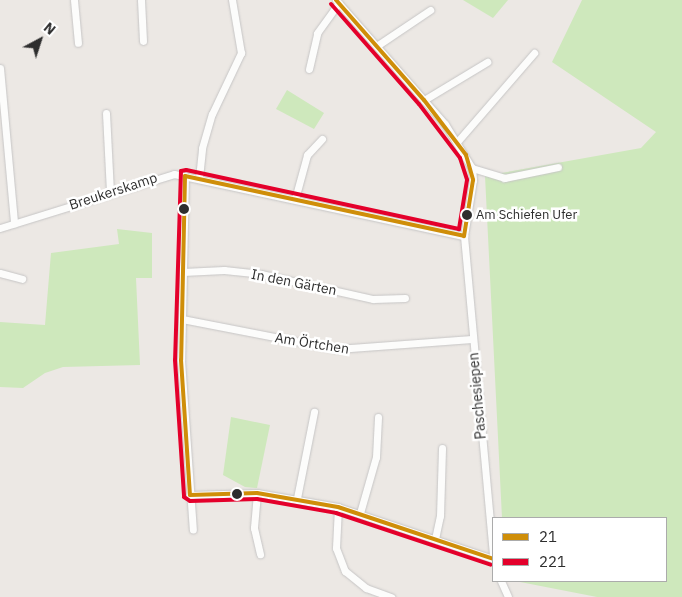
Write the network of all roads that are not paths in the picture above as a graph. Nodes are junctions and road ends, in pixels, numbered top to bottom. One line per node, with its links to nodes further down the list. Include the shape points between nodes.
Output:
1 (74, 0): 7 (street)
2 (141, 0): 6 (street)
3 (232, 0): 20 (street, via 241,53 212,114 202,148)
4 (338, 2): 8 (street); 12 (street, via 317,33)
5 (430, 10): 8 (street)
6 (143, 41)
7 (78, 42)
8 (378, 45): 13 (street)
9 (534, 53): 16 (street)
10 (487, 62): 13 (street)
11 (0, 68): 23 (street)
12 (309, 68)
13 (424, 100): 16 (street)
14 (106, 113): 21 (street)
15 (322, 139): 22 (street, via 308,155)
16 (458, 142): 18 (street)
17 (558, 167): 18 (street, via 504,178)
18 (472, 168): 25 (street, Paschesiepen)
19 (186, 176): 20 (street, Breukerskamp); 21 (street, Breukerskamp, via 159,176); 26 (street)
20 (198, 178): 22 (street, Breukerskamp)
21 (110, 192): 23 (street, Breukerskamp)
22 (295, 199): 25 (street, Breukerskamp)
23 (14, 223): 24 (street, Breukerskamp)
24 (0, 228)
25 (464, 236): 31 (street, Paschesiepen)
26 (183, 272): 29 (street, In den Gärten, via 224,270 261,274 372,298); 30 (street)
27 (0, 273): 28 (street)
28 (22, 278)
29 (405, 298)
30 (182, 319): 31 (street, Am Örtchen, via 337,350); 36 (street, via 182,378)
31 (472, 339): 42 (street, Paschesiepen)
32 (314, 412): 37 (street)
33 (378, 418): 39 (street, via 376,457)
34 (442, 448): 41 (street, via 440,516)
35 (257, 493): 36 (street); 37 (street); 43 (street, via 254,528)
36 (190, 495): 40 (street)
37 (297, 498): 38 (street)
38 (338, 507): 39 (street); 46 (street, via 336,548 345,571 366,588)
39 (360, 512): 41 (street)
40 (193, 530)
41 (435, 539): 44 (street)
42 (492, 547)
43 (260, 554)
44 (492, 557)
45 (501, 582): 47 (street)
46 (392, 597)
47 (508, 597)

